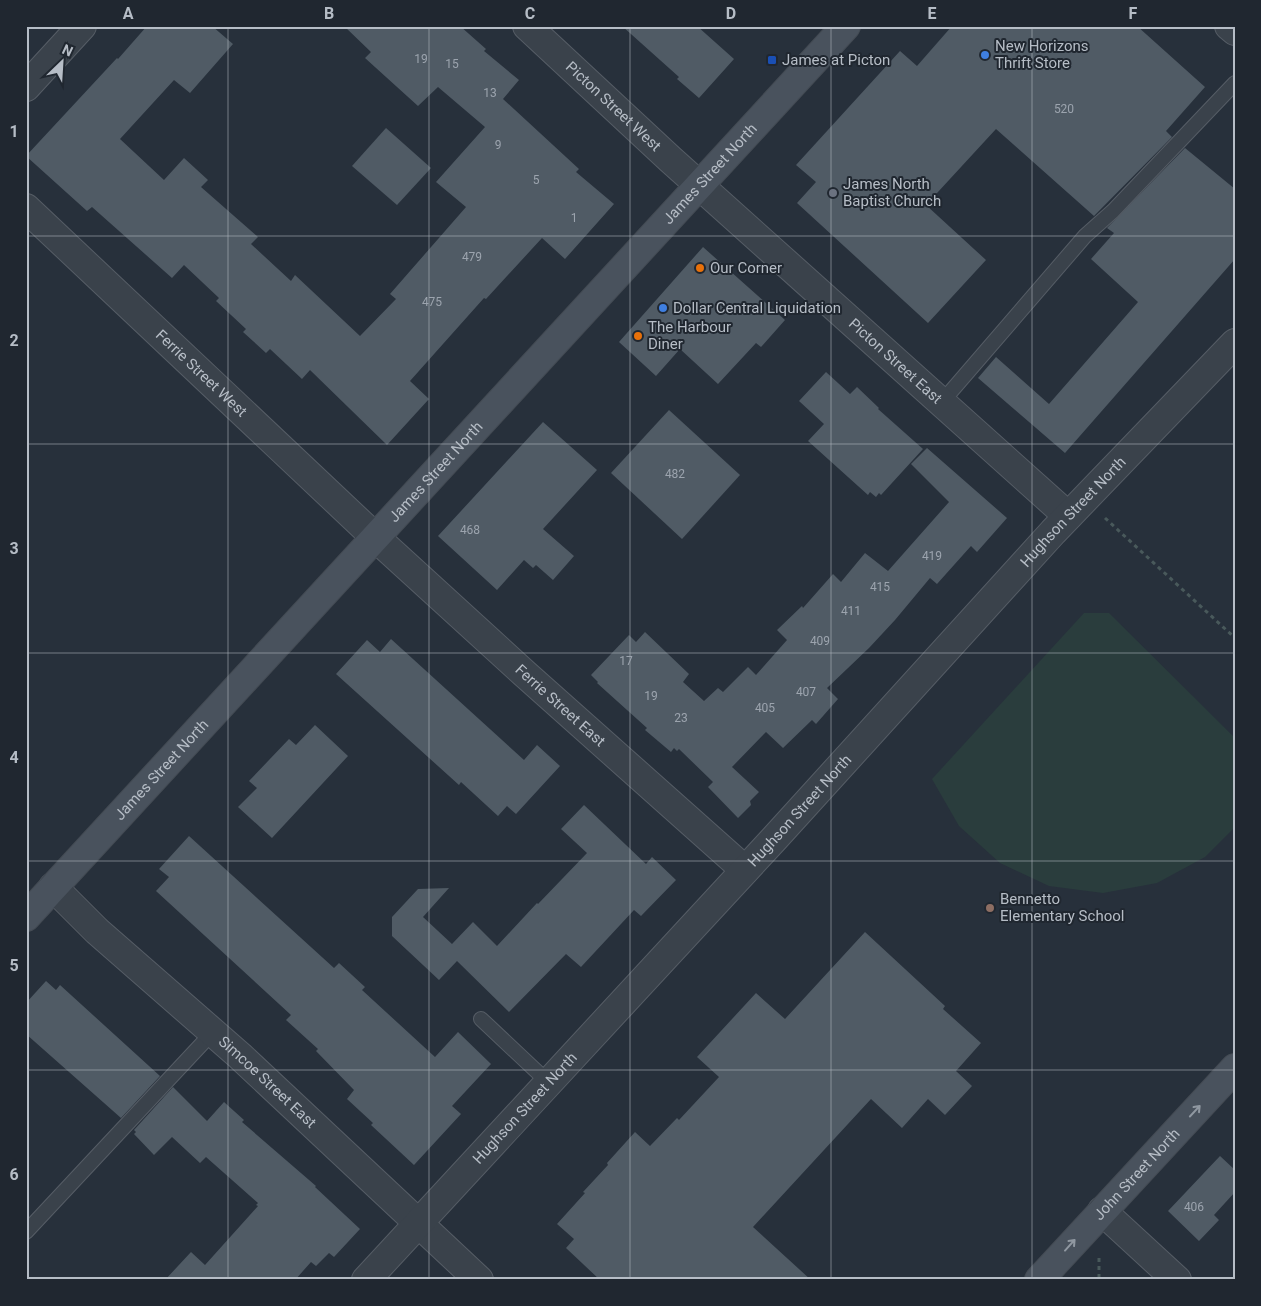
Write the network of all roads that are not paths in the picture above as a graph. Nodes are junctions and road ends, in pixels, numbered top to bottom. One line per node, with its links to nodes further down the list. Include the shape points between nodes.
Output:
1 (82, 26): 7 (street)
2 (527, 26): 8 (street, Picton Street West)
3 (846, 26): 8 (main road, James Street North)
4 (1229, 26): 5 (street)
5 (1235, 31)
6 (1235, 83): 11 (lane, via 1114,211 1085,236)
7 (26, 87)
8 (701, 186): 11 (street, Picton Street East); 13 (main road, James Street North)
9 (26, 208): 13 (street, Ferrie Street West)
10 (1235, 343): 12 (street, Hughson Street North)
11 (940, 403): 12 (street, Picton Street East)
12 (1068, 516): 14 (street, Hughson Street North)
13 (376, 538): 14 (street, Ferrie Street East); 15 (main road, James Street North)
14 (745, 870): 20 (street, Hughson Street North)
15 (53, 887): 16 (main road, James Street North); 18 (street, Simcoe Street East, via 97,931)
16 (26, 917)
17 (481, 1019): 20 (lane)
18 (213, 1032): 22 (street, Simcoe Street East); 23 (lane)
19 (1235, 1068): 21 (main road, John Street North, one-way to 19)
20 (548, 1082): 22 (street, Hughson Street North)
21 (1102, 1210): 26 (main road, John Street North, one-way to 21); 27 (street)
22 (419, 1223): 24 (street, Hughson Street North); 25 (street, Simcoe Street East)
23 (26, 1232)
24 (366, 1280)
25 (479, 1280)
26 (1039, 1280)
27 (1177, 1280)

